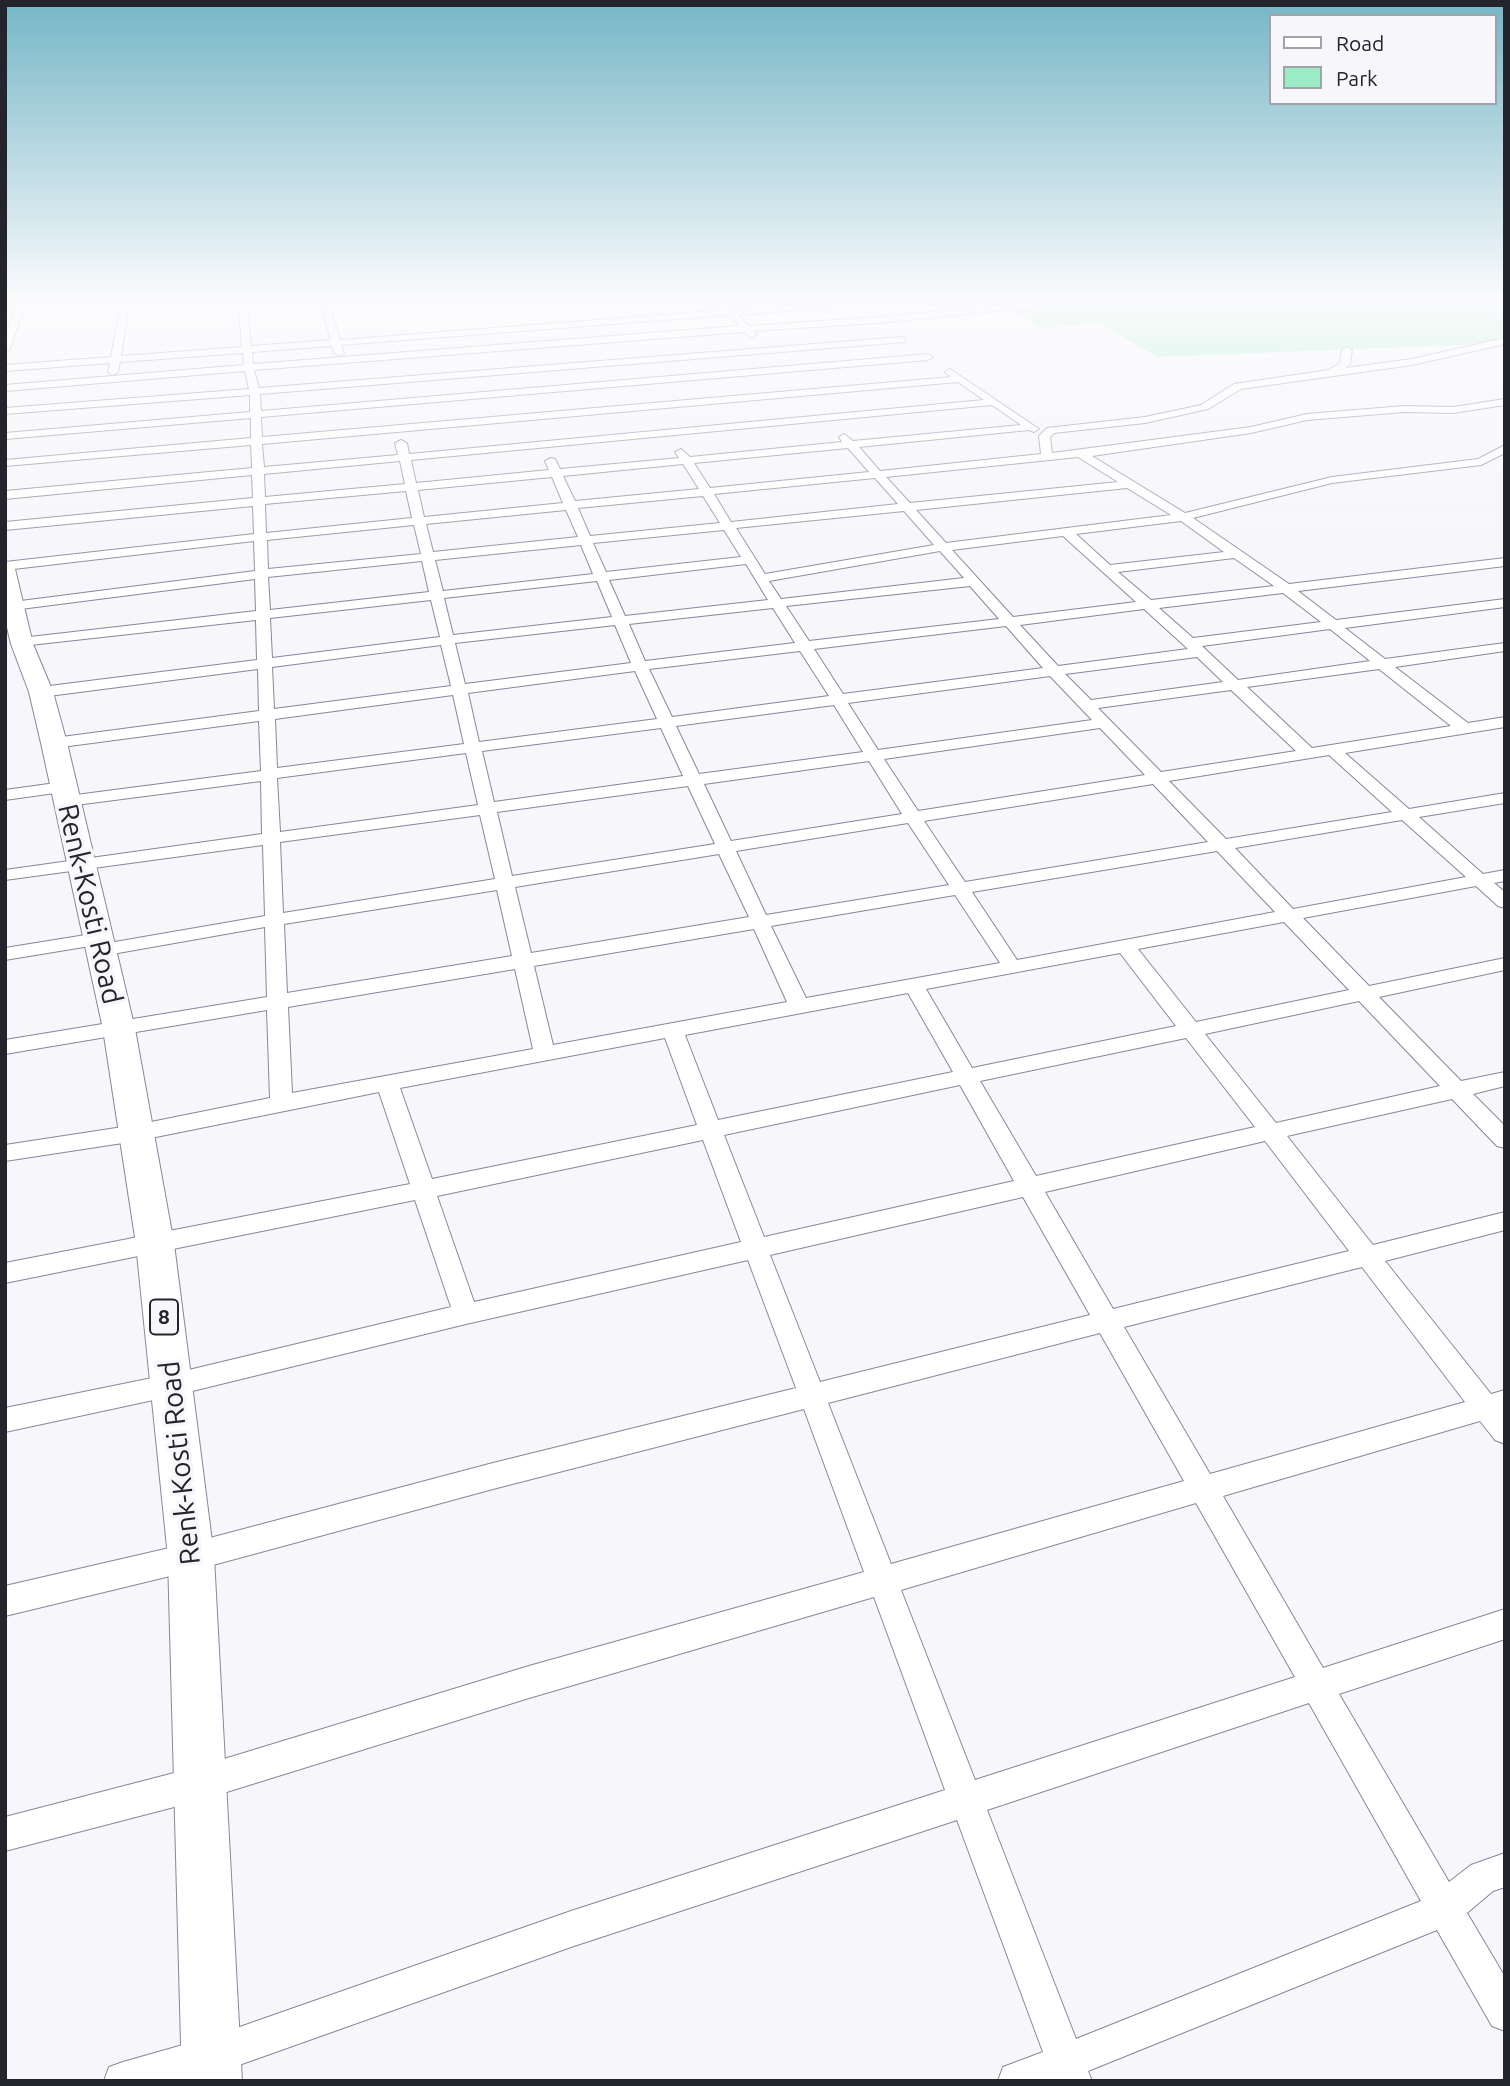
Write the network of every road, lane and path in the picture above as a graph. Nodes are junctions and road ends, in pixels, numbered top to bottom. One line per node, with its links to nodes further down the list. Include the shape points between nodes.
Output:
1 (112, 395): 12 (street)
2 (199, 395): 12 (street)
3 (255, 395): 17 (street)
4 (390, 395): 15 (street)
5 (474, 395): 15 (street)
6 (522, 395): 22 (street)
7 (645, 395): 19 (street)
8 (792, 395): 19 (street)
9 (807, 395): 18 (street)
10 (984, 395): 13 (street)
11 (1223, 395): 24 (street, via 1204,407 1145,420 1051,430)
12 (113, 402): 16 (street); 25 (street)
13 (994, 402): 18 (street); 20 (street)
14 (1505, 402): 29 (street, via 1454,410 1307,417 1238,432)
15 (392, 403): 17 (street); 21 (street)
16 (5, 411)
17 (256, 414): 25 (street); 26 (street)
18 (828, 418): 19 (street); 27 (street)
19 (660, 419): 22 (street); 22 (street); 33 (street)
20 (1031, 427): 24 (street); 27 (street)
21 (398, 428): 22 (street); 26 (street); 30 (street)
22 (537, 430): 30 (street); 37 (street)
23 (5, 436): 25 (street)
24 (1044, 436): 31 (street)
25 (106, 440): 26 (street); 34 (street)
26 (257, 440): 36 (street)
27 (851, 444): 33 (street); 38 (street)
28 (1505, 448): 35 (street)
29 (1081, 454): 31 (street); 39 (street)
30 (404, 457): 36 (street); 40 (street)
31 (1047, 457): 38 (street)
32 (1505, 459): 35 (street)
33 (687, 461): 37 (street); 41 (street)
34 (5, 463)
35 (1481, 463): 46 (street, via 1332,480)
36 (258, 470): 42 (street); 43 (street)
37 (556, 473): 40 (street); 44 (street)
38 (878, 474): 41 (street); 45 (street)
39 (1129, 484): 45 (street); 46 (street)
40 (411, 486): 43 (street); 47 (street)
41 (706, 491): 44 (street); 48 (street)
42 (5, 495)
43 (259, 501): 49 (street); 51 (street)
44 (570, 505): 47 (street); 52 (street)
45 (907, 507): 48 (street); 53 (street)
46 (1183, 517): 50 (street); 54 (street)
47 (419, 520): 51 (street); 55 (street)
48 (728, 524): 52 (street); 56 (street)
49 (5, 526)
50 (1065, 531): 53 (street); 58 (street)
51 (260, 537): 59 (street); 65 (street)
52 (585, 540): 55 (street); 60 (street)
53 (943, 547): 61 (street); 62 (street)
54 (1237, 554): 58 (street); 63 (street)
55 (428, 556): 59 (street); 64 (street)
56 (750, 560): 60 (street); 61 (street)
57 (1505, 562): 63 (street)
58 (1107, 569): 68 (street)
59 (261, 574): 65 (street); 69 (street)
60 (601, 577): 64 (street); 70 (street)
61 (762, 578): 66 (street)
62 (975, 581): 66 (street); 71 (street)
63 (1287, 589): 68 (street); 72 (street)
64 (437, 595): 69 (street); 73 (street)
65 (10, 598): 69 (street); 83 (main road, Renk-Kosti Road / 8)
66 (779, 603): 70 (street); 74 (street)
67 (1505, 603): 72 (street)
68 (1147, 605): 71 (street); 76 (street)
69 (263, 614): 77 (street)
70 (621, 621): 73 (street); 79 (street)
71 (1010, 622): 74 (street); 80 (street)
72 (1333, 625): 76 (street); 78 (street)
73 (448, 640): 77 (street); 82 (street)
74 (805, 646): 79 (street); 84 (street)
75 (1505, 647): 78 (street)
76 (1195, 648): 80 (street); 81 (street)
77 (265, 663): 83 (street); 86 (street)
78 (1383, 664): 81 (street); 90 (street)
79 (640, 666): 82 (street); 87 (street)
80 (1054, 671): 84 (street); 85 (street)
81 (1235, 685): 85 (street); 94 (street)
82 (459, 689): 86 (street); 92 (street)
83 (41, 692): 91 (main road, Renk-Kosti Road / 8)
84 (838, 699): 87 (street); 95 (street)
85 (1088, 705): 88 (street)
86 (267, 713): 91 (street); 96 (street)
87 (666, 721): 92 (street); 98 (street)
88 (1106, 723): 95 (street); 97 (street)
89 (1502, 726): 90 (street)
90 (1465, 729): 93 (street)
91 (54, 743): 99 (main road, Renk-Kosti Road / 8)
92 (474, 747): 96 (street); 102 (street)
93 (1332, 750): 94 (street); 103 (street)
94 (1308, 754): 97 (street)
95 (874, 755): 98 (street); 104 (street)
96 (270, 773): 99 (street); 105 (street)
97 (1159, 778): 104 (street); 106 (street)
98 (693, 780): 102 (street); 107 (street)
99 (66, 794): 100 (street); 108 (main road, Renk-Kosti Road / 8)
100 (5, 795)
101 (1505, 797): 103 (street)
102 (489, 807): 105 (street); 112 (street)
103 (1406, 815): 106 (street); 111 (street)
104 (913, 817): 107 (street); 113 (street)
105 (272, 837): 108 (street); 116 (street)
106 (1223, 845): 113 (street); 115 (street)
107 (725, 847): 112 (street); 117 (street)
108 (80, 864): 109 (street); 118 (main road, Renk-Kosti Road / 8)
109 (5, 875)
110 (1505, 875): 111 (street)
111 (1479, 880): 114 (street); 115 (street)
112 (504, 883): 116 (street); 121 (street)
113 (961, 889): 117 (street); 123 (street)
114 (1505, 902)
115 (1292, 916): 119 (street); 125 (street)
116 (273, 920): 118 (street); 126 (street)
117 (761, 923): 121 (street); 127 (street)
118 (100, 945): 120 (street); 128 (main road, Renk-Kosti Road / 8)
119 (1126, 947): 123 (street); 129 (street)
120 (5, 954)
121 (523, 961): 126 (street); 132 (street)
122 (1505, 964): 125 (street)
123 (1013, 968): 124 (street)
124 (914, 986): 127 (street); 133 (street)
125 (1365, 993): 129 (street); 136 (street)
126 (276, 1001): 128 (street); 137 (street)
127 (800, 1007): 130 (street)
128 (119, 1029): 131 (street); 140 (main road, Renk-Kosti Road / 8)
129 (1192, 1029): 133 (street); 139 (street)
130 (673, 1031): 132 (street); 138 (street)
131 (5, 1047)
132 (545, 1054): 135 (street)
133 (965, 1077): 138 (street); 143 (street)
134 (1505, 1079): 136 (street)
135 (387, 1083): 137 (street); 144 (street)
136 (1457, 1090): 139 (street); 141 (street)
137 (281, 1103): 140 (street)
138 (710, 1130): 144 (street); 147 (street)
139 (1271, 1132): 143 (street); 148 (street)
140 (135, 1133): 142 (street); 146 (main road, Renk-Kosti Road / 8)
141 (1505, 1140)
142 (5, 1153)
143 (1028, 1187): 147 (street); 151 (street)
144 (424, 1190): 146 (street); 150 (street)
145 (1505, 1221): 148 (street)
146 (155, 1244): 149 (street); 152 (main road, Renk-Kosti Road / 8)
147 (755, 1249): 150 (street); 153 (street)
148 (1369, 1256): 151 (street); 154 (street)
149 (5, 1273)
150 (466, 1314): 152 (street)
151 (1105, 1322): 153 (street); 157 (street)
152 (172, 1385): 155 (street); 158 (main road, Renk-Kosti Road / 8)
153 (811, 1396): 158 (street); 159 (street)
154 (1495, 1405): 156 (street); 157 (street)
155 (5, 1420)
156 (1505, 1432)
157 (1202, 1489): 159 (street); 162 (street)
158 (191, 1557): 160 (street); 163 (main road, Renk-Kosti Road / 8)
159 (882, 1581): 163 (street, via 529,1682); 164 (street)
160 (5, 1601)
161 (1505, 1624): 162 (street)
162 (1317, 1686): 164 (street); 167 (street)
163 (201, 1783): 165 (street); 169 (main road, Renk-Kosti Road / 8)
164 (965, 1800): 169 (street, via 571,1929); 170 (street)
165 (5, 1833)
166 (1505, 1870): 167 (street, via 1483,1877)
167 (1446, 1909): 168 (street); 170 (street)
168 (1505, 2013)
169 (211, 2068): 171 (street)
170 (1069, 2071): 172 (street)
171 (123, 2081)
172 (1017, 2081)

